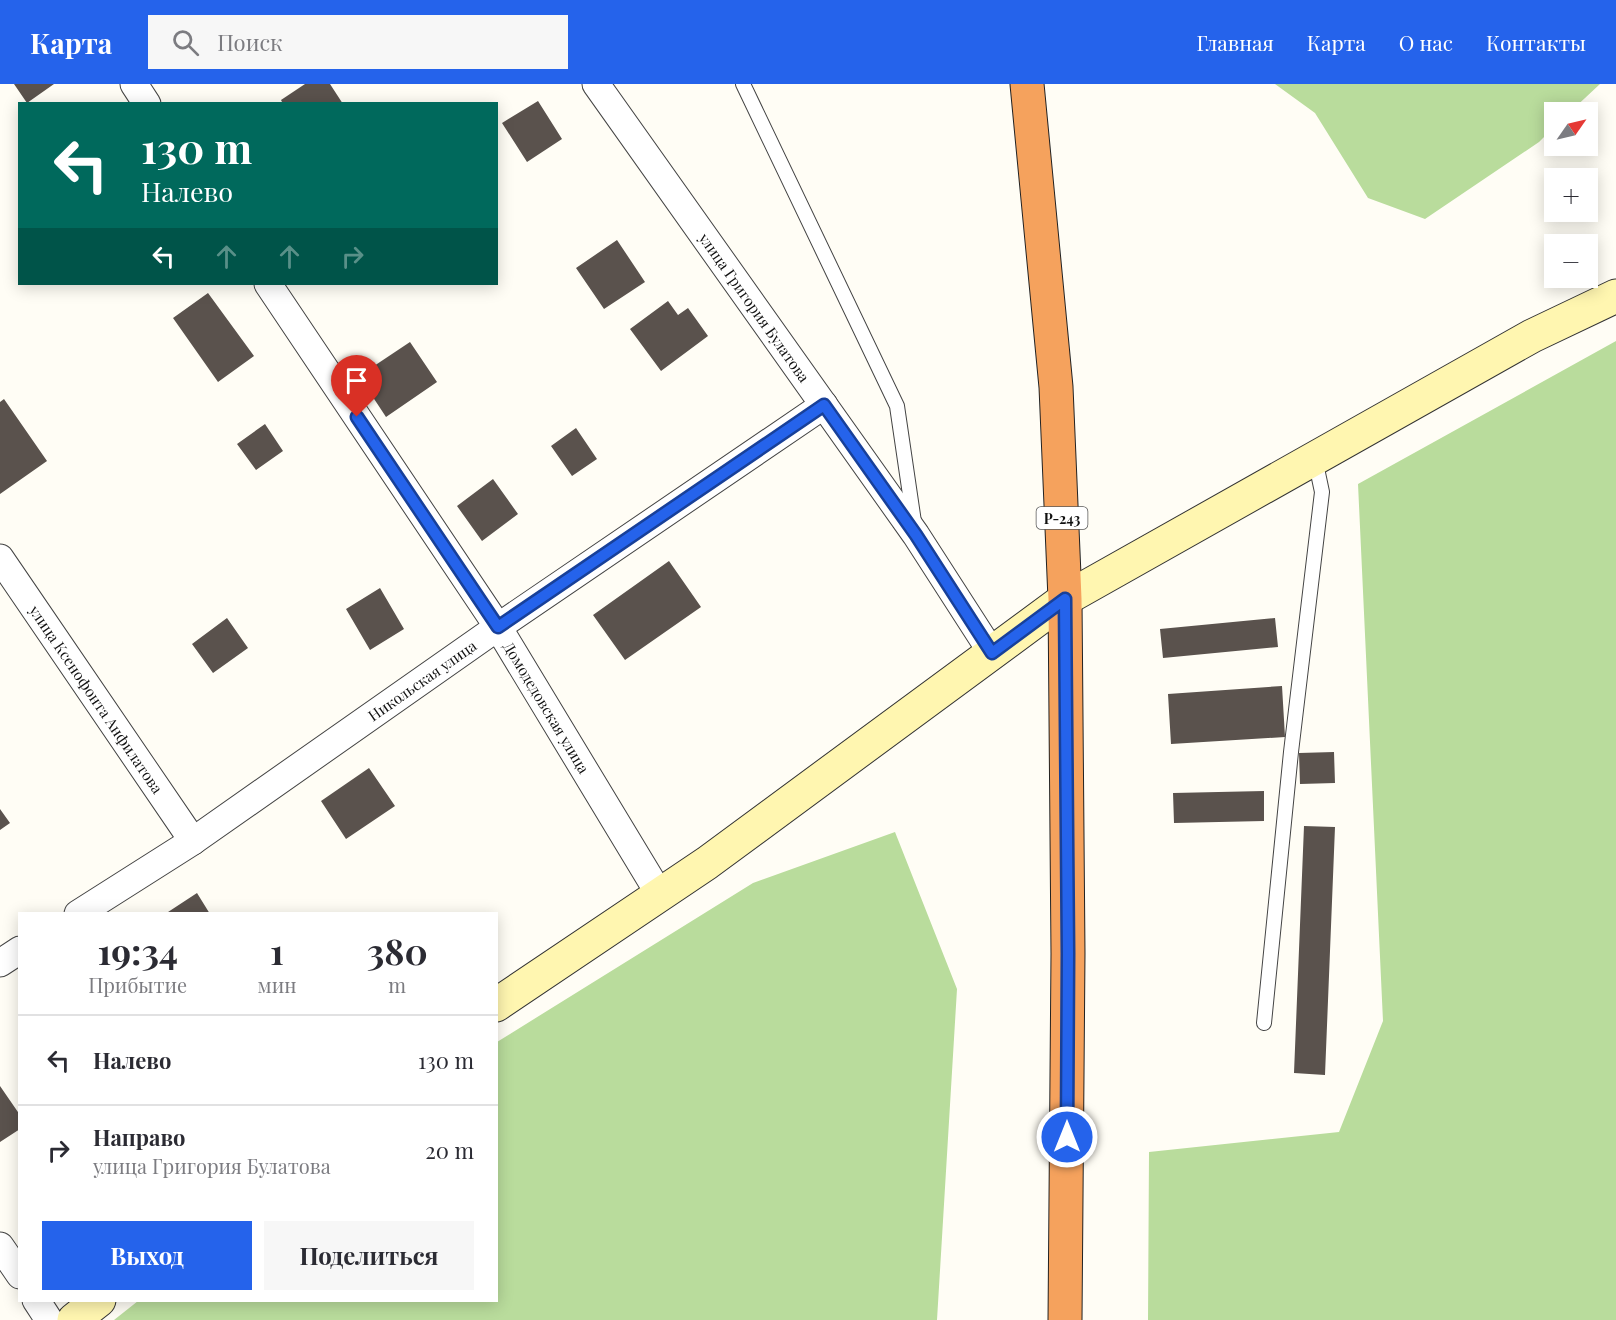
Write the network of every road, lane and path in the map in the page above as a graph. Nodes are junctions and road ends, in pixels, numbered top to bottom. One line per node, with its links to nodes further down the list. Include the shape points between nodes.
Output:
1 (134, 84): 5 (street)
2 (596, 84): 8 (street, улица Григория Булатова)
3 (742, 84): 10 (lane, via 897,406)
4 (1027, 84): 12 (highway, Р-243, via 1056,387)
5 (146, 102)
6 (269, 285): 13 (street, Домодедовская улица)
7 (1616, 297): 9 (street, via 1532,336)
8 (824, 405): 10 (street, улица Григория Булатова); 13 (street, Никольская улица)
9 (1315, 459): 12 (street); 21 (lane, via 1322,492)
10 (916, 535): 14 (street, улица Григория Булатова)
11 (0, 558): 15 (street, улица Ксенофонта Анфилатова)
12 (1065, 599): 14 (street); 28 (highway, Р-243)
13 (498, 627): 15 (street, Никольская улица); 16 (street, Домодедовская улица)
14 (992, 653): 16 (street)
15 (193, 841): 17 (street, Никольская улица)
16 (660, 895): 20 (street)
17 (81, 912)
18 (18, 951): 19 (street)
19 (0, 963)
20 (498, 1004)
21 (1264, 1023)
22 (0, 1246): 23 (street)
23 (18, 1272)
24 (37, 1302): 26 (street)
25 (96, 1302): 27 (street)
26 (49, 1320)
27 (74, 1320)
28 (1065, 1320)

